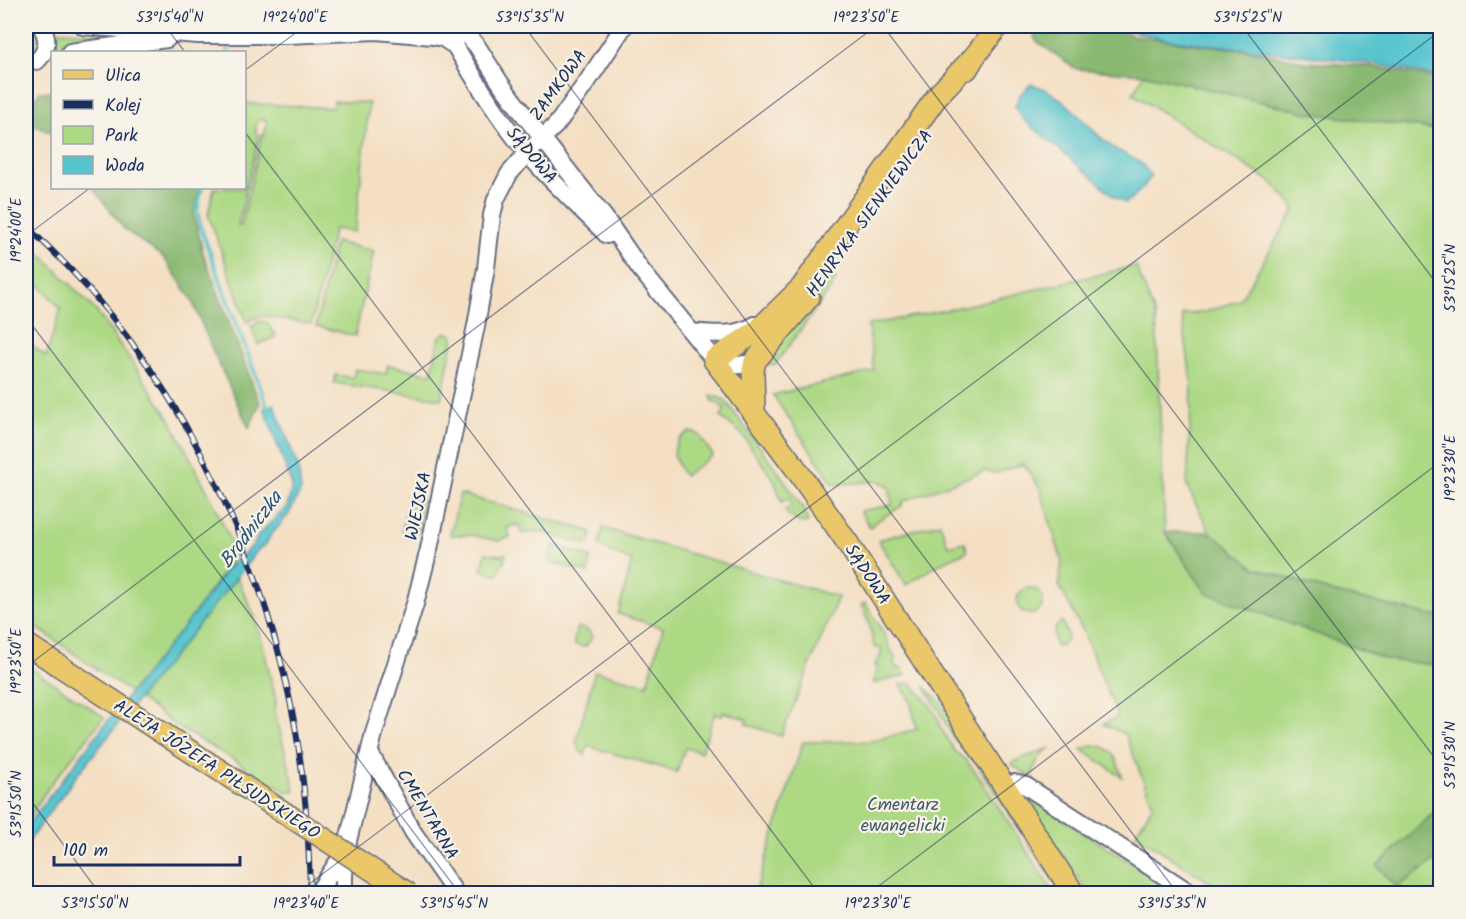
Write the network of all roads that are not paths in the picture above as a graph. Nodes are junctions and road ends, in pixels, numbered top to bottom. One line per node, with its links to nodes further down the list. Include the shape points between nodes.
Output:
1 (41, 26): 13 (street, via 47,41)
2 (83, 26): 10 (street)
3 (393, 26): 8 (street)
4 (454, 26): 11 (street, SĄDOWA)
5 (468, 26): 11 (street)
6 (624, 26): 14 (street, ZAMKOWA, via 590,79)
7 (998, 26): 16 (main road, HENRYKA SIENKIEWICZA, via 938,95)
8 (376, 31): 9 (street); 10 (street)
9 (433, 32): 15 (street, SĄDOWA, via 455,46)
10 (198, 35): 12 (street)
11 (477, 46): 14 (street, SĄDOWA)
12 (78, 51)
13 (38, 61)
14 (543, 138): 15 (street, WIEJSKA); 17 (street, SĄDOWA)
15 (528, 152): 17 (street, SĄDOWA); 24 (street, WIEJSKA, via 502,185 492,215 476,326 429,549)
16 (828, 261): 18 (main road, HENRYKA SIENKIEWICZA); 21 (main road, HENRYKA SIENKIEWICZA, via 812,294)
17 (641, 270): 19 (street, SĄDOWA)
18 (776, 313): 19 (street, HENRYKA SIENKIEWICZA, via 743,332); 20 (main road, HENRYKA SIENKIEWICZA)
19 (692, 332): 20 (street, SĄDOWA)
20 (714, 360): 21 (street, via 734,366); 22 (main road, SĄDOWA)
21 (755, 361): 22 (main road)
22 (754, 411): 25 (main road, SĄDOWA, via 847,542)
23 (26, 644): 29 (main road, ALEJA JÓZEFA PIŁSUDSKIEGO, bridge)
24 (370, 753): 26 (street, WIEJSKA); 30 (street, CMENTARNA, via 413,832)
25 (1006, 788): 31 (main road, SĄDOWA); 32 (street, via 1014,783 1026,786)
26 (346, 849): 27 (street); 28 (street, WIEJSKA)
27 (316, 894)
28 (344, 894)
29 (409, 894)
30 (456, 894)
31 (1074, 894)
32 (1192, 894)

